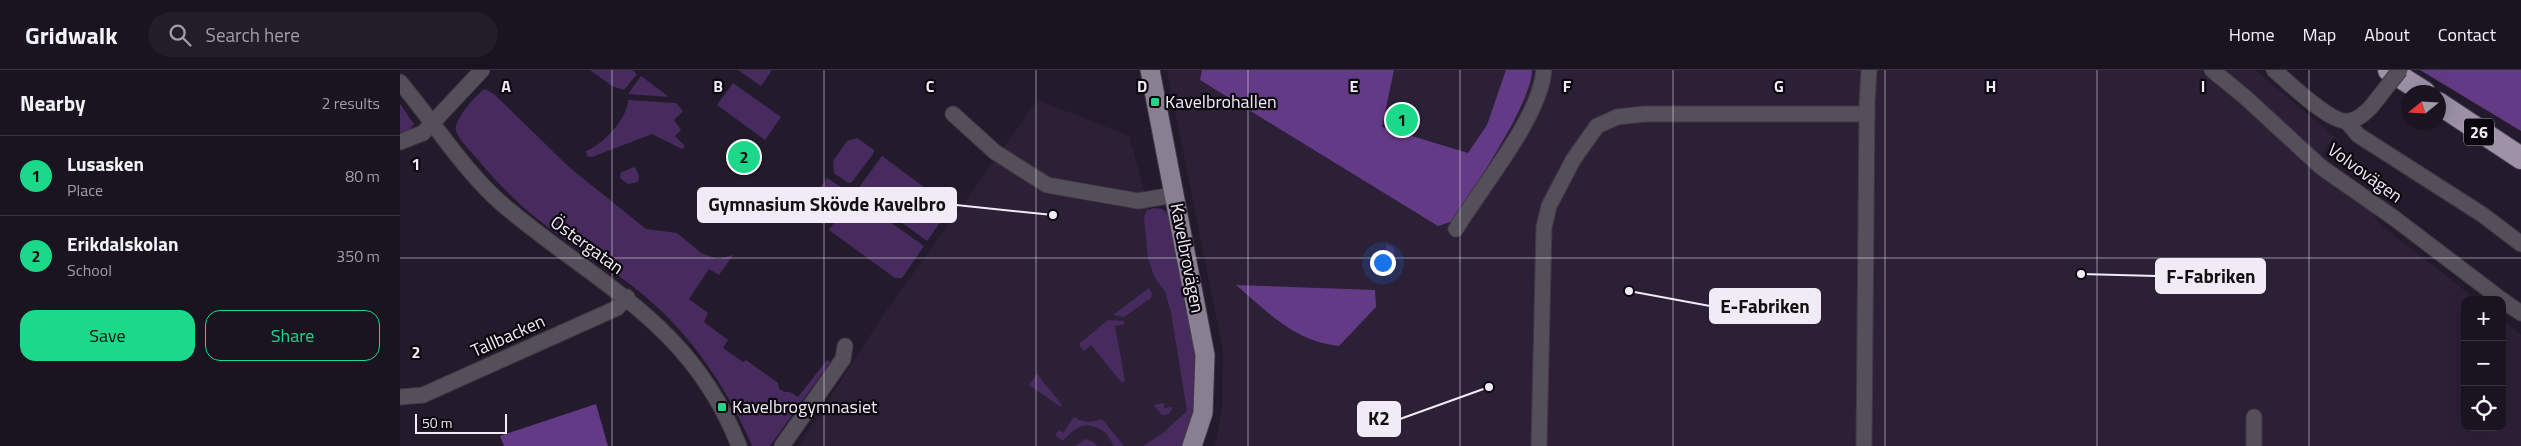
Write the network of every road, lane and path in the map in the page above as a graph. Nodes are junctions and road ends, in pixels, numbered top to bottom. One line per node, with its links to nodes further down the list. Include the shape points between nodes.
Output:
1 (481, 70): 16 (street)
2 (1150, 70): 20 (main road, Kavelbrovägen)
3 (1544, 70): 21 (street, via 1540,90 1527,118)
4 (1869, 70): 14 (street)
5 (2212, 70): 23 (street, Volvovägen, via 2321,167)
6 (2274, 70): 15 (street, via 2324,112)
7 (2389, 70): 10 (highway)
8 (2400, 70): 15 (street, bridge, via 2362,116)
9 (400, 82): 16 (street, Östergatan)
10 (2413, 85)
11 (2446, 107): 18 (highway, 26)
12 (2446, 108): 19 (highway, 26)
13 (953, 114): 20 (street, via 995,152 1048,185 1138,201)
14 (1867, 114): 33 (street, via 1644,114 1617,117 1597,126 1573,160 1545,218); 34 (street)
15 (2347, 122): 22 (street, via 2358,135 2475,210)
16 (434, 123): 17 (street, via 423,133); 24 (street, Östergatan, via 500,202)
17 (400, 142)
18 (2521, 149)
19 (2521, 158)
20 (1174, 195): 32 (main road, Kavelbrovägen, via 1205,355 1203,414)
21 (1456, 229)
22 (2521, 244)
23 (2497, 296)
24 (627, 297): 28 (street, Tallbacken, via 617,308 423,395); 30 (street, Östergatan, via 686,354 722,407)
25 (2506, 303): 26 (street, Volvovägen)
26 (2521, 313)
27 (845, 346): 31 (street, via 843,359)
28 (400, 396)
29 (2254, 417): 35 (street)
30 (739, 446)
31 (782, 446)
32 (1192, 446)
33 (1538, 446)
34 (1864, 446)
35 (2254, 446)

